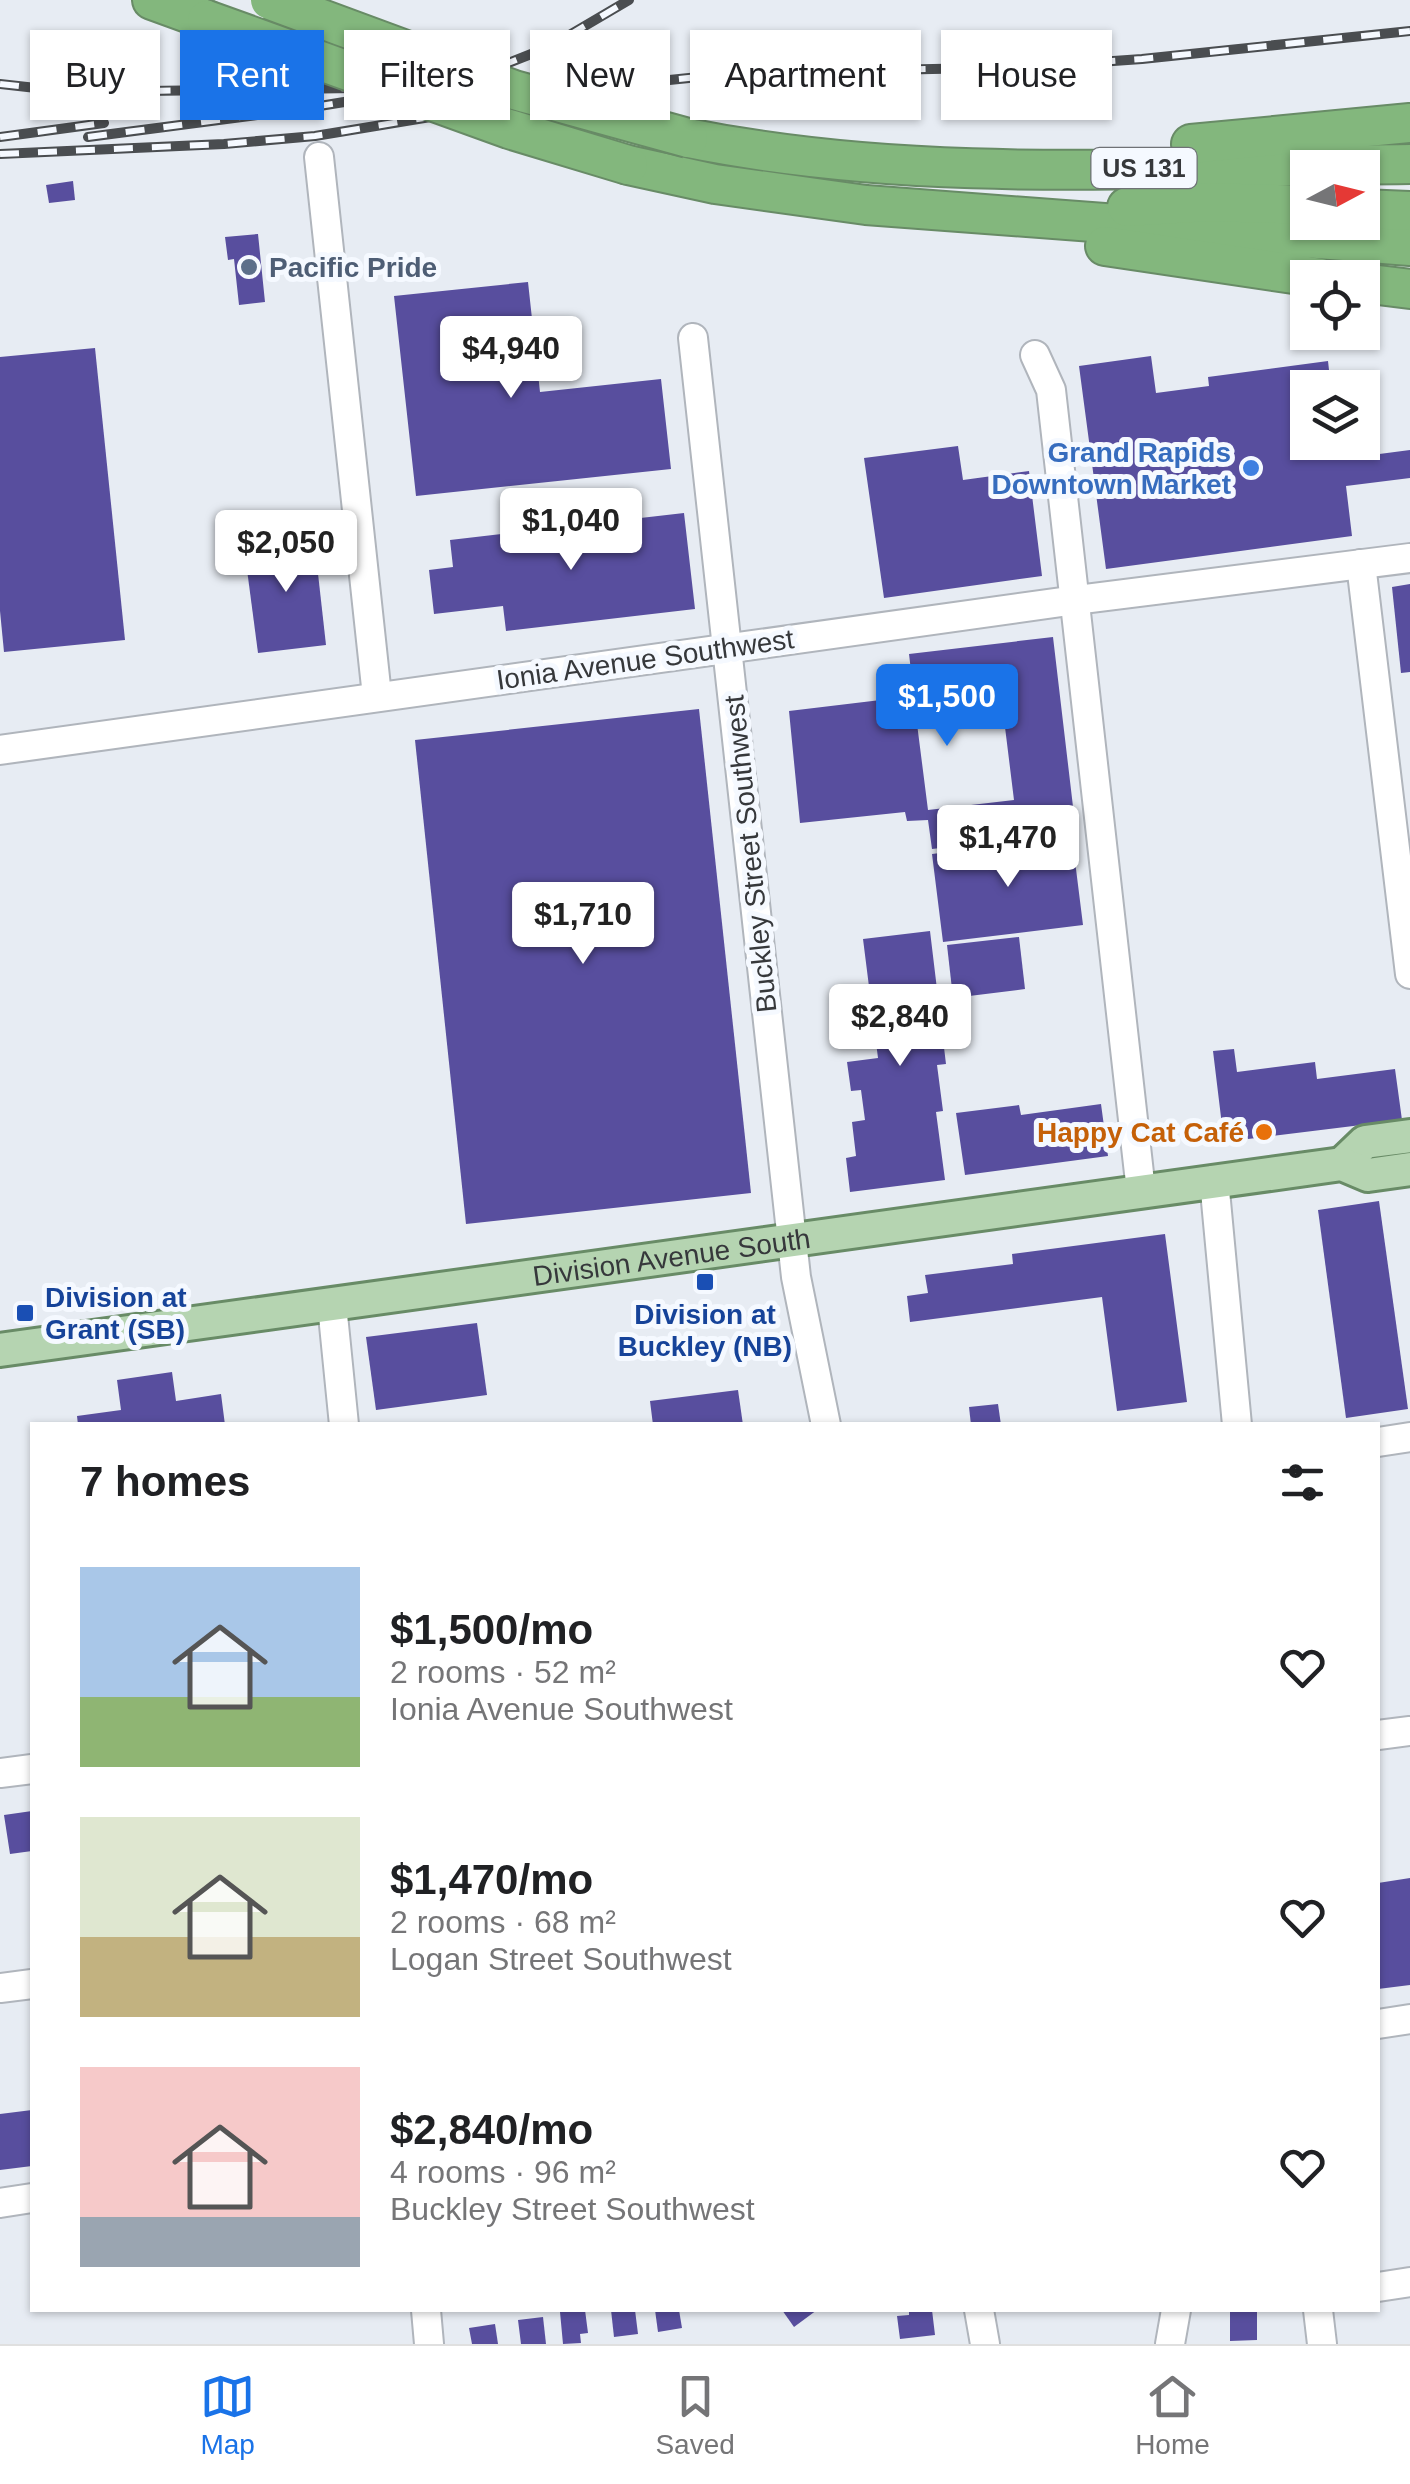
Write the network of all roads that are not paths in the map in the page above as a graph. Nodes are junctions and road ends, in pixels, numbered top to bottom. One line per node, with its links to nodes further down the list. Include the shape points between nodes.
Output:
1 (152, 0): 8 (highway, US 131, bridge, via 508,129 628,165 797,197)
2 (270, 0): 6 (highway, US 131, bridge, via 514,90 688,138)
3 (1405, 123): 6 (highway)
4 (320, 157): 21 (street)
5 (1410, 164): 6 (highway, US 131)
6 (919, 167)
7 (1290, 206): 10 (highway, via 1178,203)
8 (966, 213): 10 (highway, US 131); 12 (highway, via 1131,250)
9 (1380, 214): 11 (highway)
10 (1015, 217): 11 (highway, US 131)
11 (1407, 223)
12 (1290, 273)
13 (1380, 285): 14 (highway)
14 (1410, 289)
15 (693, 338): 20 (street, Buckley Street Southwest)
16 (1035, 355): 19 (street, via 1051,390)
17 (1410, 558): 18 (street, Ionia Avenue Southwest)
18 (1361, 564): 19 (street, Ionia Avenue Southwest); 23 (street)
19 (1076, 600): 20 (street, Ionia Avenue Southwest); 28 (street)
20 (727, 648): 21 (street, Ionia Avenue Southwest); 29 (street, Buckley Street Southwest)
21 (377, 696): 22 (street, Ionia Avenue Southwest)
22 (0, 750)
23 (1410, 974)
24 (1410, 1136): 25 (main road, Division Avenue South, via 1365,1142)
25 (1342, 1164): 26 (main road, Division Avenue South, via 1368,1174); 27 (main road, Division Avenue South)
26 (1410, 1169)
27 (1214, 1180): 28 (main road, Division Avenue South); 34 (street)
28 (1141, 1191): 29 (main road, Division Avenue South)
29 (792, 1239): 30 (main road, Division Avenue South); 33 (street, Buckley Street Southwest)
30 (332, 1305): 31 (main road, Division Avenue South); 32 (street)
31 (0, 1350)
32 (344, 1422)
33 (825, 1422)
34 (1237, 1422)
35 (1410, 1437): 36 (street)
36 (1380, 1442)
37 (1410, 1732): 38 (street)
38 (1380, 1735)
39 (30, 1769): 40 (street)
40 (0, 1774)
41 (30, 1984): 42 (street)
42 (0, 1988)
43 (1410, 2019): 44 (street)
44 (1380, 2024)
45 (30, 2198): 46 (street)
46 (0, 2202)
47 (1410, 2282): 48 (street)
48 (1380, 2286)
49 (426, 2312): 53 (street)
50 (979, 2312): 54 (street)
51 (1176, 2312): 55 (street)
52 (1318, 2312): 56 (street)
53 (429, 2344)
54 (985, 2344)
55 (1170, 2344)
56 (1322, 2344)

